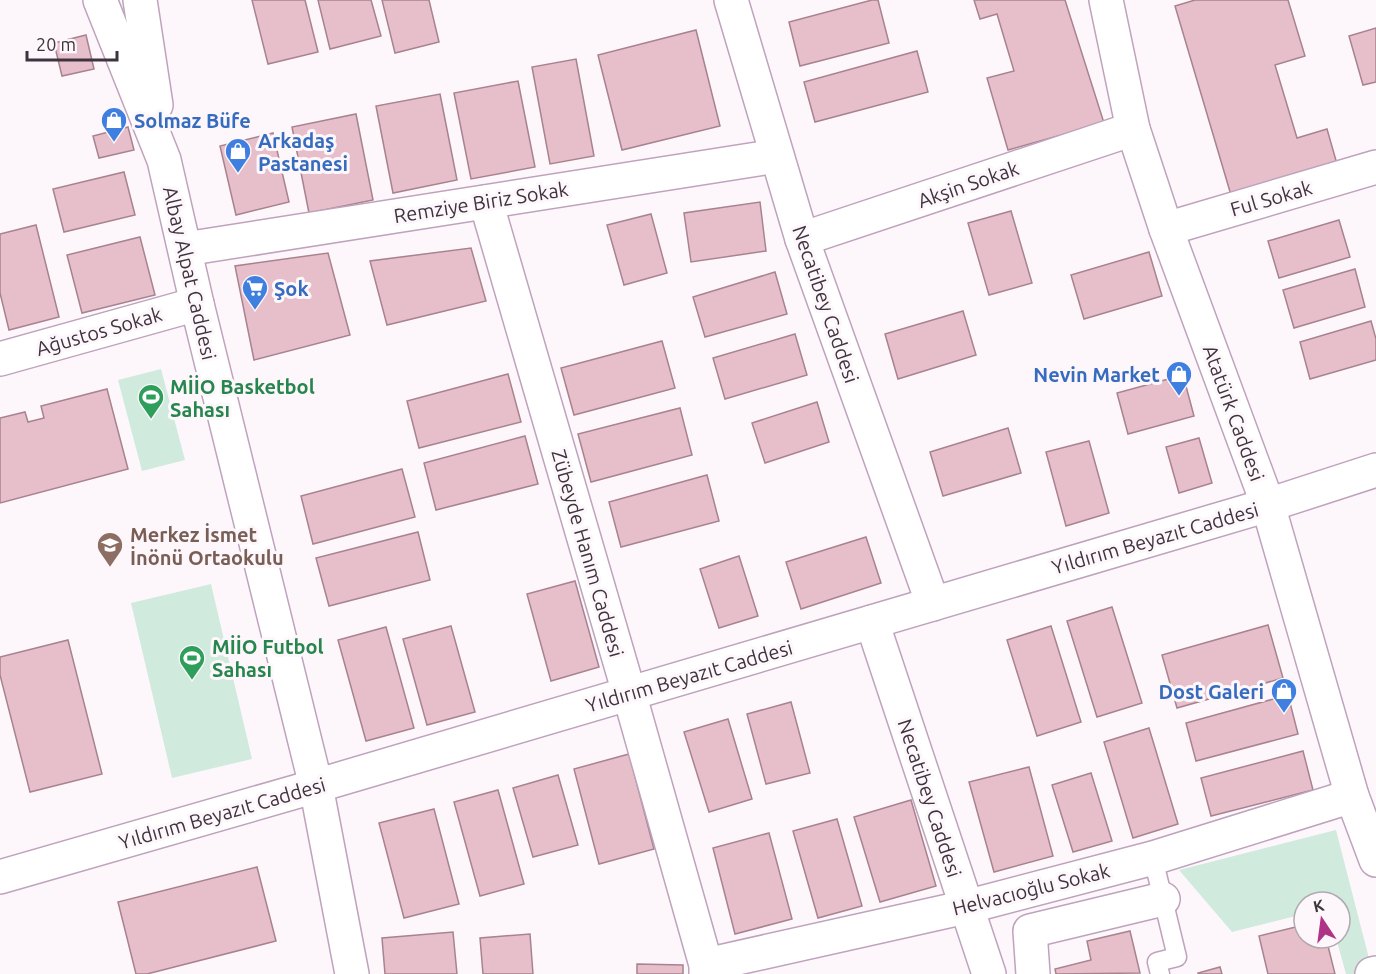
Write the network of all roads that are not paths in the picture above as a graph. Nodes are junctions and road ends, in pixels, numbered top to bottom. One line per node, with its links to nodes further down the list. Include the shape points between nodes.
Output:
1 (100, 0): 7 (street, Albay Alpat Caddesi)
2 (140, 0): 7 (street)
3 (731, 0): 6 (street, Necatibey Caddesi)
4 (1106, 0): 5 (street, Atatürk Caddesi)
5 (1133, 129): 10 (street, Atatürk Caddesi); 11 (street, Akşin Sokak)
6 (777, 156): 9 (street, Remziye Biriz Sokak); 11 (street, Necatibey Caddesi)
7 (164, 160): 12 (street, Albay Alpat Caddesi)
8 (1376, 167): 10 (street, Ful Sokak)
9 (486, 202): 12 (street, Remziye Biriz Sokak); 19 (street, Zübeyde Hanım Caddesi)
10 (1166, 229): 16 (street, Atatürk Caddesi)
11 (802, 240): 17 (street, Necatibey Caddesi)
12 (185, 249): 13 (street, Albay Alpat Caddesi)
13 (197, 304): 14 (street, Ağustos Sokak); 20 (street, Albay Alpat Caddesi)
14 (0, 359)
15 (1376, 470): 16 (street, Yıldırım Beyazıt Caddesi)
16 (1268, 505): 17 (street, Yıldırım Beyazıt Caddesi); 21 (street, Atatürk Caddesi)
17 (933, 604): 18 (street, Yıldırım Beyazıt Caddesi)
18 (872, 622): 19 (street, Yıldırım Beyazıt Caddesi); 26 (street, Necatibey Caddesi)
19 (629, 693): 20 (street, Yıldırım Beyazıt Caddesi); 27 (street, Zübeyde Hanım Caddesi)
20 (316, 786): 24 (street, Yıldırım Beyazıt Caddesi); 28 (street, Albay Alpat Caddesi)
21 (1353, 796): 22 (street, Helvacıoğlu Sokak); 23 (street, Atatürk Caddesi)
22 (1153, 858): 25 (lane); 26 (street, Helvacıoğlu Sokak)
23 (1376, 860)
24 (0, 876)
25 (1163, 899): 30 (street, via 1030,932); 31 (lane, via 1177,957 1157,962)
26 (966, 907): 27 (street, Helvacıoğlu Sokak); 29 (street, Necatibey Caddesi)
27 (706, 969)
28 (352, 974)
29 (989, 974)
30 (1033, 974)
31 (1160, 974)

